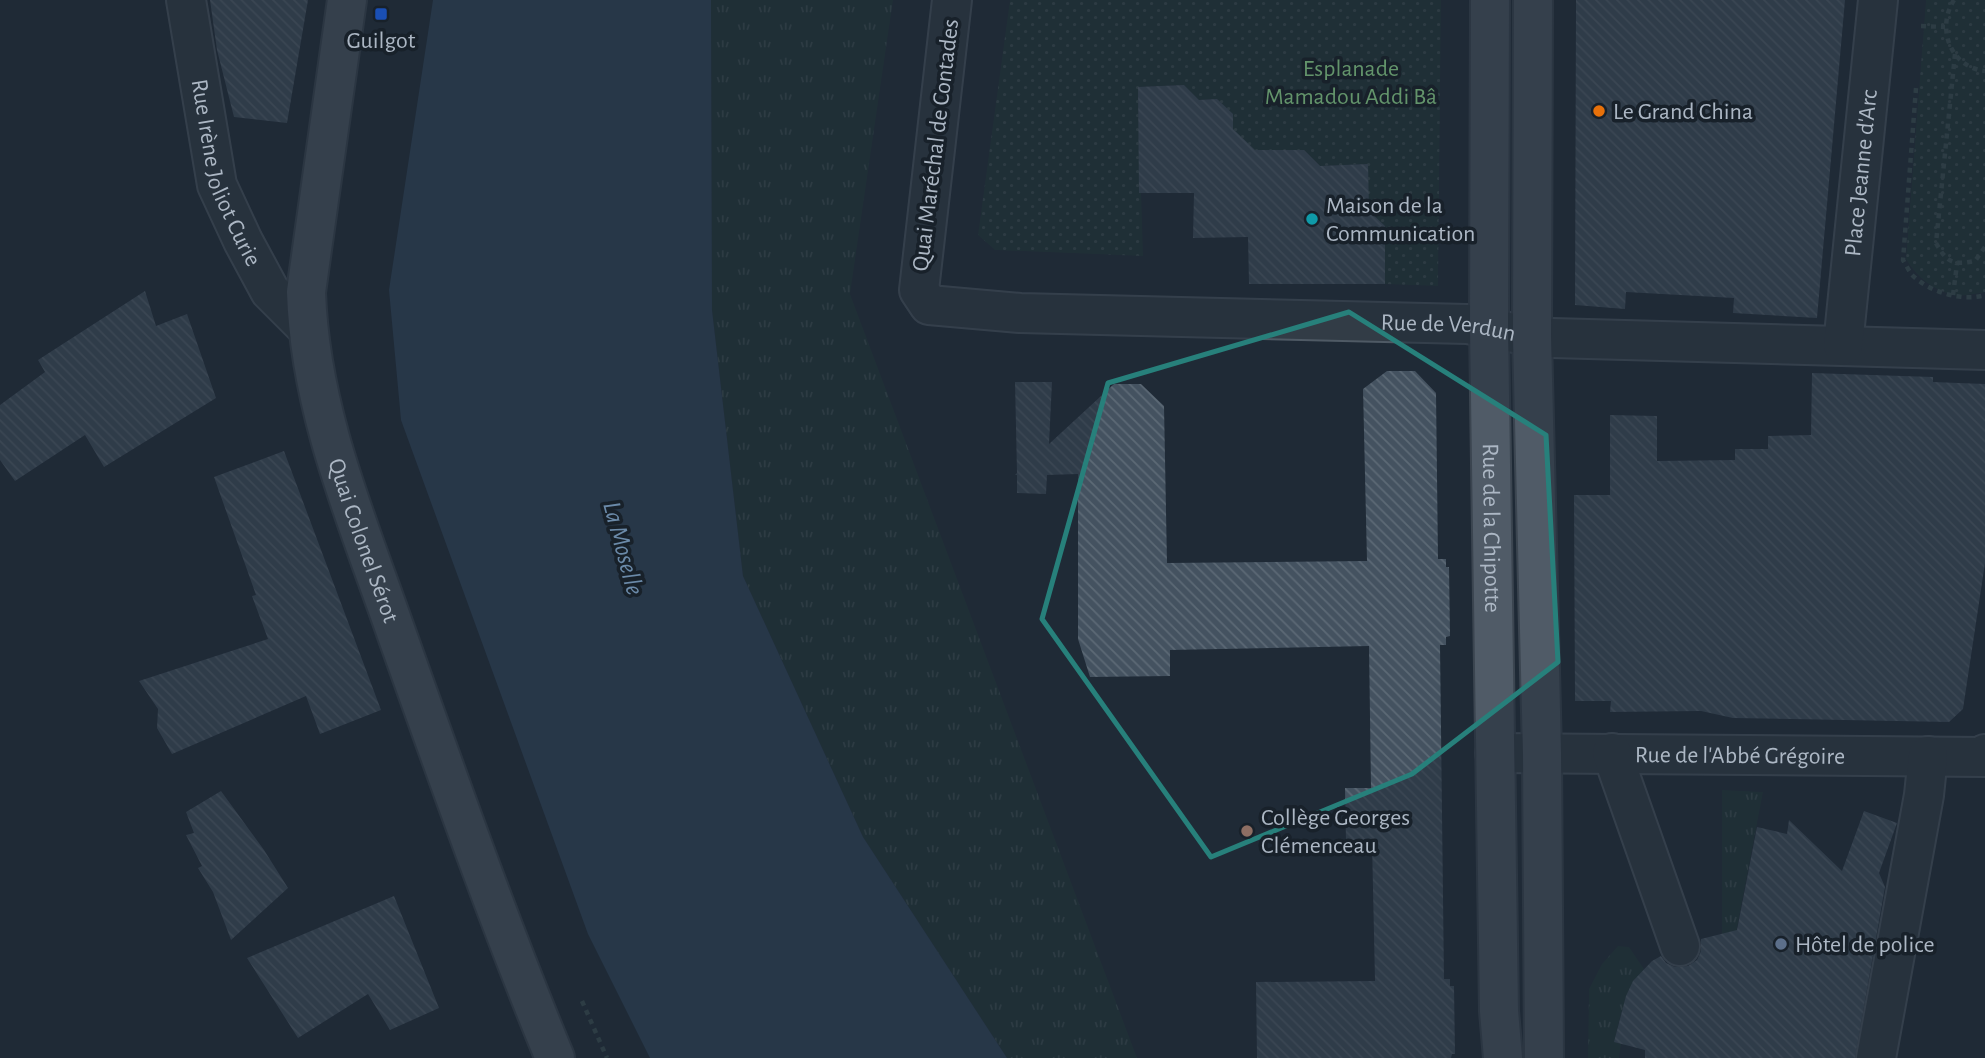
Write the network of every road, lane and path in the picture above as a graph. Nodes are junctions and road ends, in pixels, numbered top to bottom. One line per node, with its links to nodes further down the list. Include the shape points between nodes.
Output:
1 (186, 0): 19 (street, Rue Irène Joliot Curie, via 218,185 270,291)
2 (347, 0): 19 (main road, Quai Colonel Sérot, via 307,279)
3 (952, 0): 15 (street, Quai Maréchal de Contades)
4 (1490, 0): 18 (main road, Rue de la Chipotte)
5 (1533, 0): 20 (main road, Rue de la Chipotte)
6 (1878, 0): 21 (street, Place Jeanne d'Arc)
7 (1953, 1): 9 (path)
8 (1922, 13): 9 (path, via 1921,26)
9 (1945, 27): 10 (path)
10 (1955, 54): 11 (path, via 1965,64); 14 (path, via 1936,243 1943,257)
11 (1985, 71)
12 (1917, 81): 16 (path, via 1903,260 1912,275)
13 (1985, 247): 14 (path, via 1975,261)
14 (1957, 264): 16 (path)
15 (919, 290): 18 (street, Rue de Verdun, via 929,305 1020,313)
16 (1953, 295): 17 (path)
17 (1985, 295)
18 (1489, 327): 20 (street, Rue de Verdun); 23 (main road, Rue de la Chipotte)
19 (307, 328): 30 (main road, Quai Colonel Sérot, via 318,396 337,464)
20 (1532, 337): 21 (street, Rue de Verdun); 24 (main road, Rue de la Chipotte)
21 (1843, 345): 22 (street, Rue de Verdun)
22 (1985, 350)
23 (1495, 753): 24 (street, Rue de l'Abbé Grégoire); 32 (main road, Rue de la Chipotte)
24 (1542, 753): 25 (street, Rue de l'Abbé Grégoire); 33 (main road, Rue de la Chipotte)
25 (1612, 753): 27 (street, Rue de l'Abbé Grégoire); 28 (street)
26 (1985, 755): 27 (street, Rue de l'Abbé Grégoire)
27 (1928, 756): 34 (street)
28 (1680, 946)
29 (579, 994): 31 (path)
30 (555, 1058)
31 (607, 1058)
32 (1503, 1058)
33 (1544, 1058)
34 (1876, 1058)

